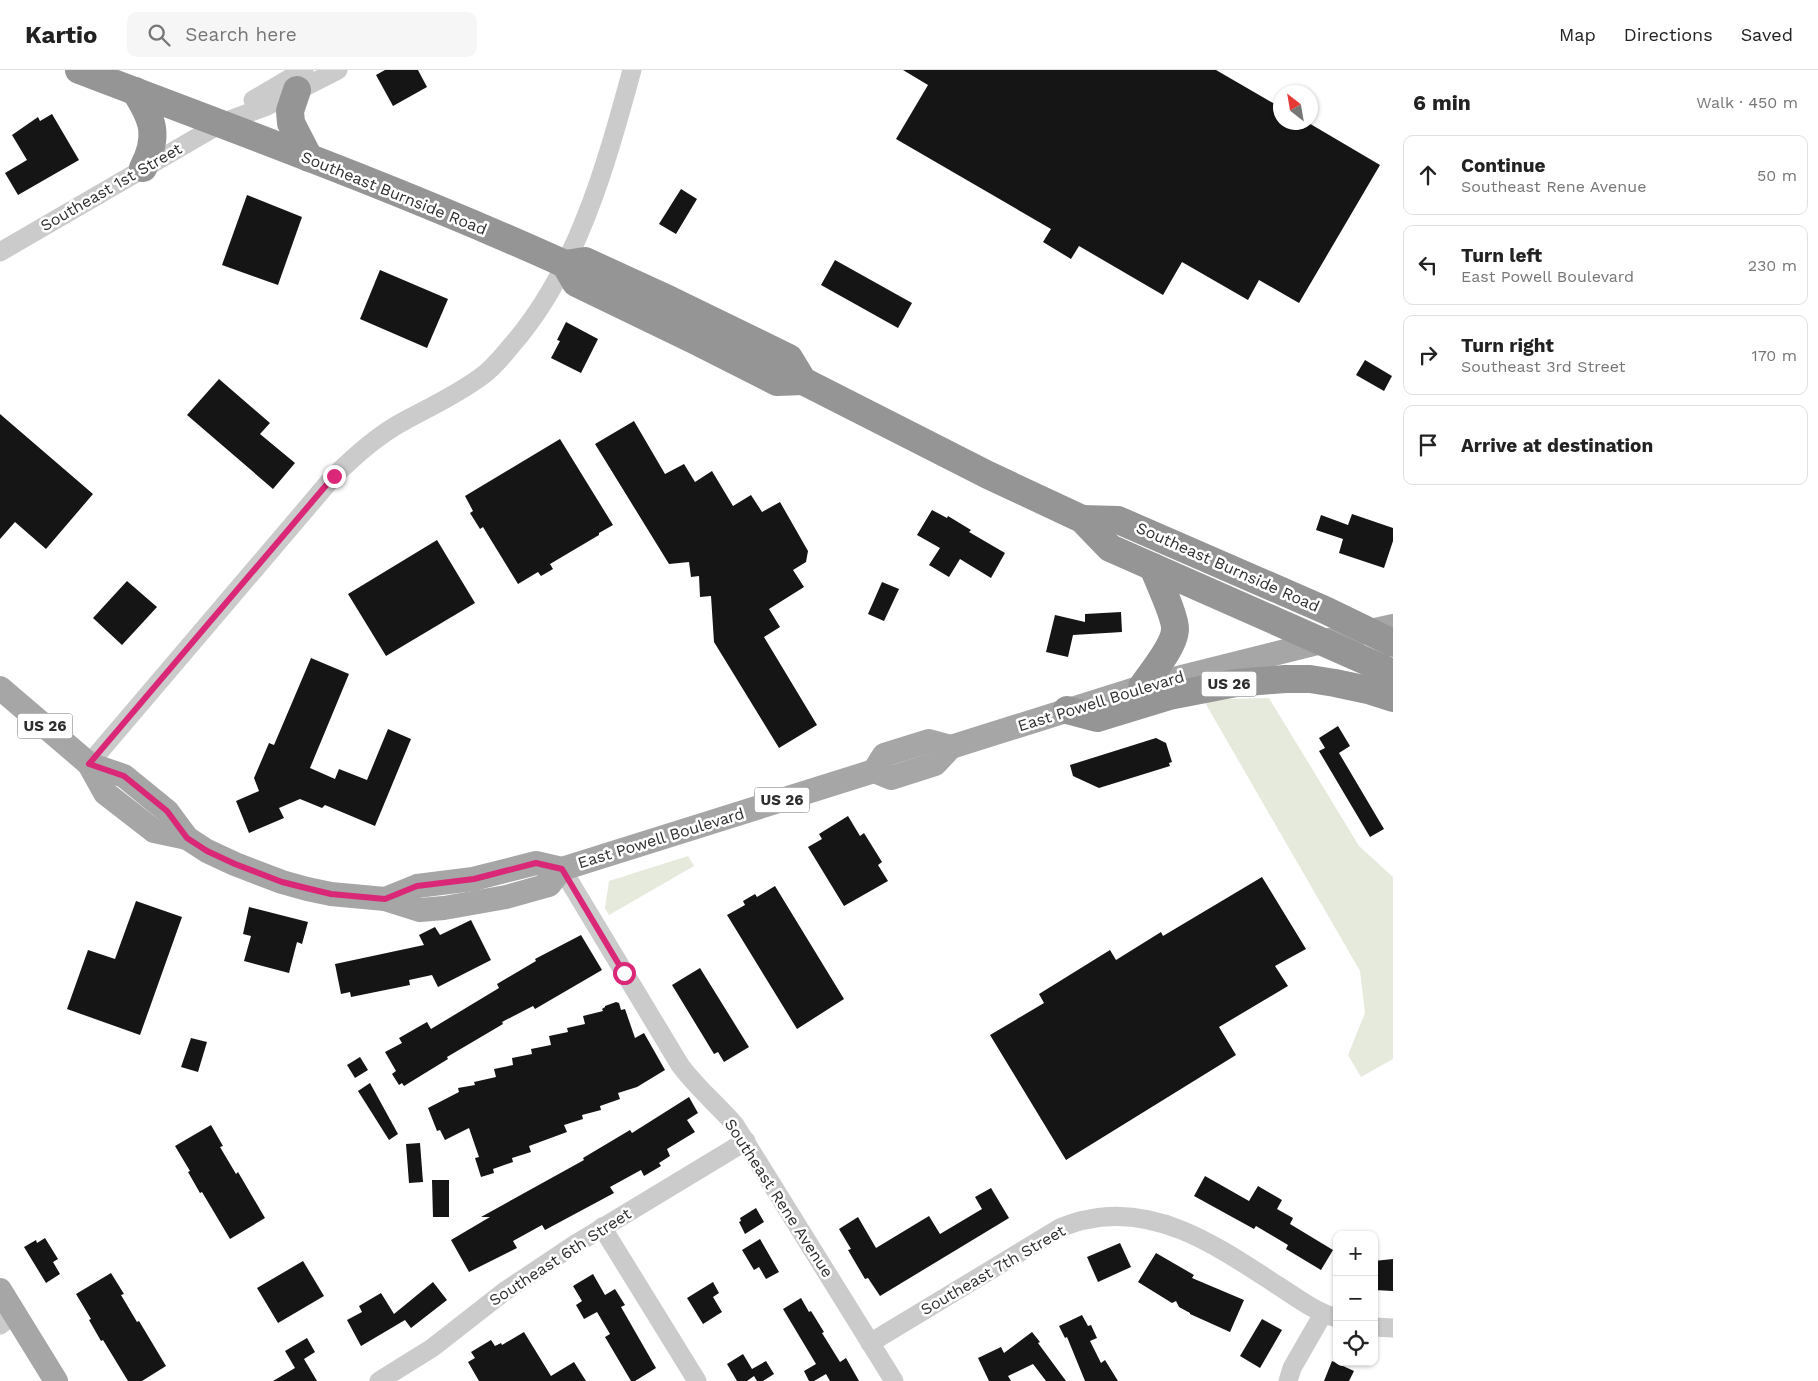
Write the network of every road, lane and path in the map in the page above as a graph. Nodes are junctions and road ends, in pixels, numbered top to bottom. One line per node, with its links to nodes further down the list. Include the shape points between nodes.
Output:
1 (79, 70): 5 (highway, Southeast Burnside Road)
2 (338, 70): 4 (street, Southeast 1st Street)
3 (632, 70): 10 (street, via 596,188)
4 (301, 80): 6 (street, Southeast 1st Street, via 267,106); 7 (highway, via 290,111 291,123)
5 (135, 91): 6 (highway, Southeast Burnside Road); 8 (highway, via 146,109 154,134 150,154)
6 (222, 123): 7 (highway, Southeast Burnside Road); 8 (street, Southeast 1st Street)
7 (309, 158): 10 (highway, Southeast Burnside Road)
8 (142, 168): 9 (street, Southeast 1st Street)
9 (0, 252)
10 (565, 264): 11 (highway, Southeast Burnside Road, via 576,283 777,382 803,381 980,471); 20 (street, via 529,325 482,376 384,433 334,476)
11 (1082, 518): 12 (highway, Southeast Burnside Road, via 1110,548); 13 (highway, Southeast Burnside Road, via 1118,520)
12 (1153, 567): 14 (highway, Southeast Burnside Road); 16 (highway, via 1175,630 1173,640)
13 (1385, 634): 14 (main road, East Powell Boulevard / US 26)
14 (1325, 642): 15 (highway, Southeast Burnside Road); 16 (main road, East Powell Boulevard / US 26)
15 (1393, 673)
16 (1142, 687): 19 (main road, East Powell Boulevard / US 26)
17 (0, 688): 20 (main road, East Powell Boulevard / US 26)
18 (1393, 698): 19 (highway, US 26, via 1335,683 1285,679 1236,683 1169,696 1097,718)
19 (1067, 710): 21 (main road, East Powell Boulevard / US 26, via 951,747 924,742 884,755 874,771)
20 (89, 764): 21 (main road, East Powell Boulevard / US 26, via 124,776 167,811 187,838 207,851 282,882 331,894 385,899 417,886 474,879 536,863)
21 (562, 869): 22 (street, Southeast Rene Avenue, via 680,1065)
22 (746, 1141): 23 (street, Southeast 6th Street); 29 (street, Southeast Rene Avenue)
23 (602, 1226): 31 (street, Southeast 6th Street, via 505,1291 432,1348); 32 (street)
24 (0, 1290): 26 (main road)
25 (1330, 1316): 29 (street, Southeast 7th Street, via 1179,1228 1142,1218 1103,1217 1060,1228); 34 (street, via 1292,1368)
26 (7, 1320): 30 (main road)
27 (1378, 1327): 28 (street)
28 (1393, 1328)
29 (870, 1343): 33 (street, Southeast Rene Avenue)
30 (56, 1381)
31 (380, 1381)
32 (697, 1381)
33 (894, 1381)
34 (1288, 1381)

